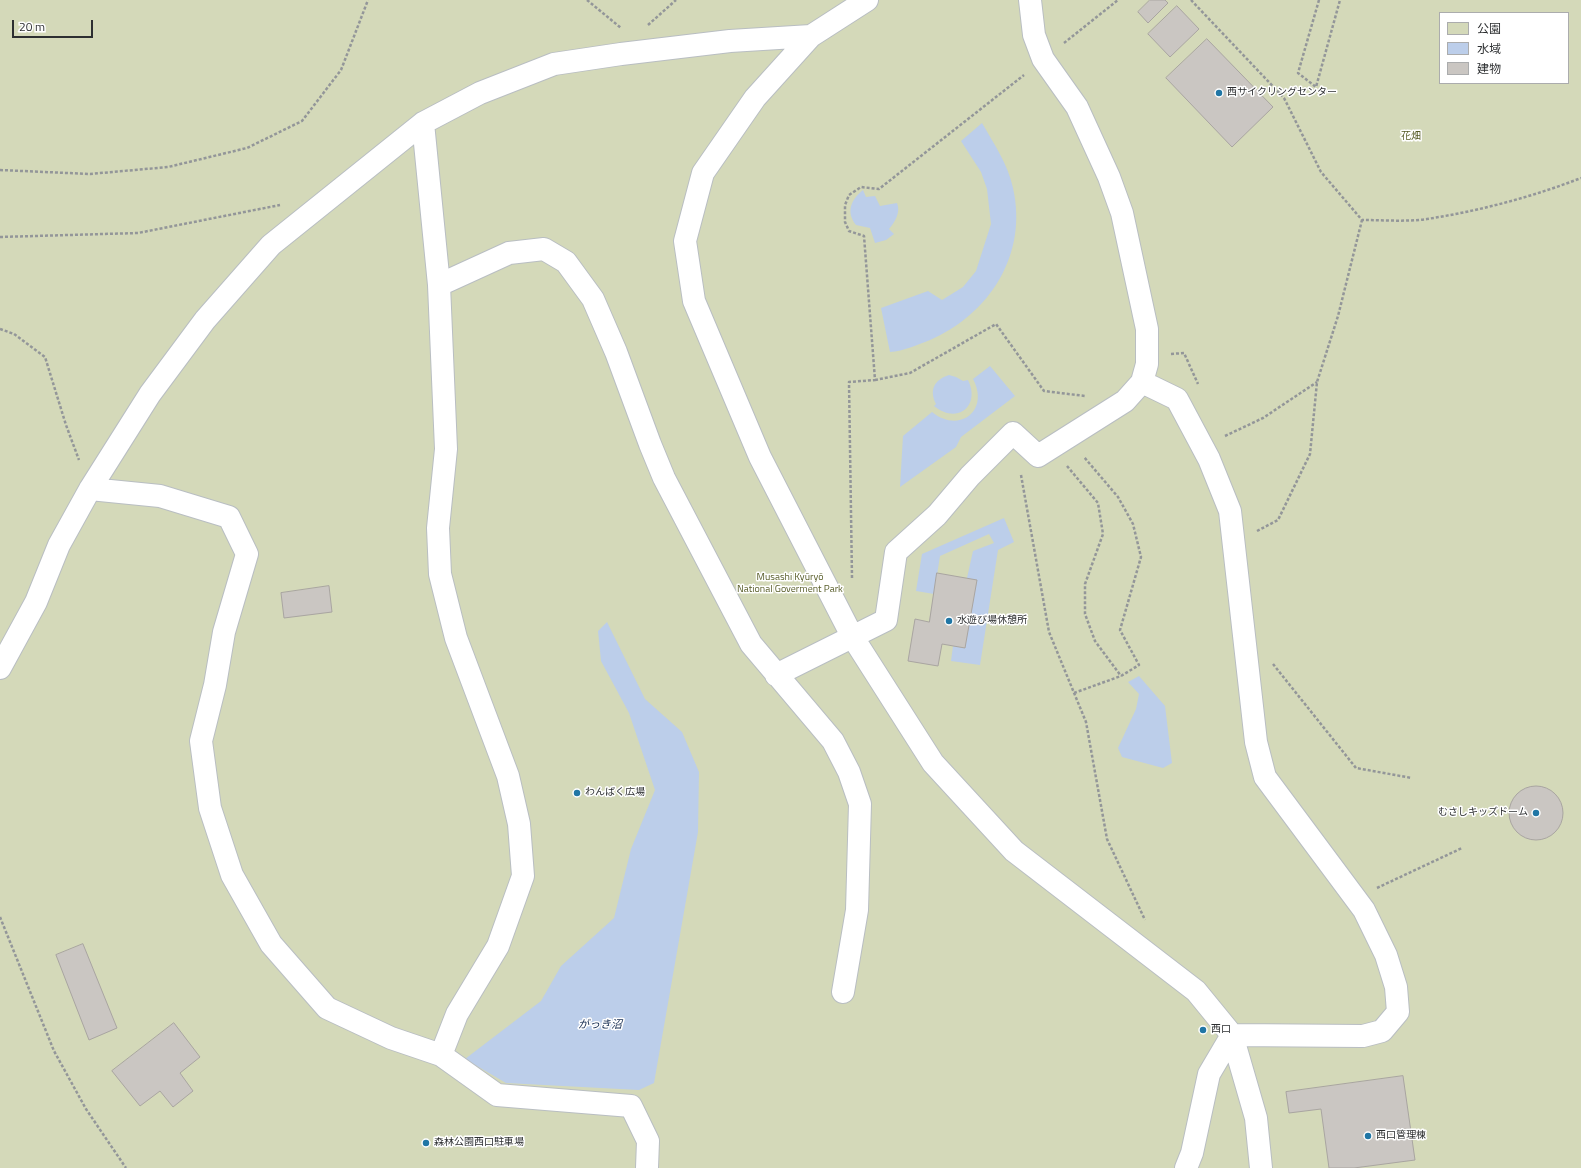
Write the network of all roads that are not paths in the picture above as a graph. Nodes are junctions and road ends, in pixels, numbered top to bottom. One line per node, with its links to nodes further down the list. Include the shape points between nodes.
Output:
1 (867, 0): 3 (street)
2 (1030, 0): 6 (street, via 1034,35 1043,59 1077,107 1109,177 1122,213 1147,329 1147,364)
3 (811, 36): 4 (street, via 640,45 554,64 480,93); 8 (street, via 755,98 703,173 685,241 694,301 760,457)
4 (423, 123): 5 (street); 7 (street, via 271,245 204,320 150,394)
5 (439, 285): 10 (street, via 509,253 544,249 566,262 593,298 664,478 751,644); 13 (street, via 446,449 438,528 440,574 456,638 508,776 519,824 523,876 498,946 457,1014)
6 (1142, 382): 8 (street, via 1126,401 1052,447 1013,433 970,476 938,515 896,552 886,620); 12 (street, via 1177,399 1203,446 1230,511 1256,742 1265,777 1364,910 1386,955 1396,987 1398,1012 1382,1031 1363,1036)
7 (90, 489): 9 (street, via 59,545 36,602); 13 (street, via 160,496 229,517 248,554 224,632 215,685 201,741 210,808 232,875 272,944 327,1008 391,1038)
8 (852, 636): 10 (street); 12 (street, via 934,763 1014,851 1196,991)
9 (0, 668)
10 (776, 675): 11 (street, via 832,741 849,772 860,804 857,910)
11 (843, 992)
12 (1232, 1035): 15 (street, via 1209,1074 1192,1152); 16 (street, via 1256,1118)
13 (441, 1055): 14 (street, via 497,1095 631,1106 648,1141)
14 (647, 1168)
15 (1186, 1168)
16 (1261, 1168)

